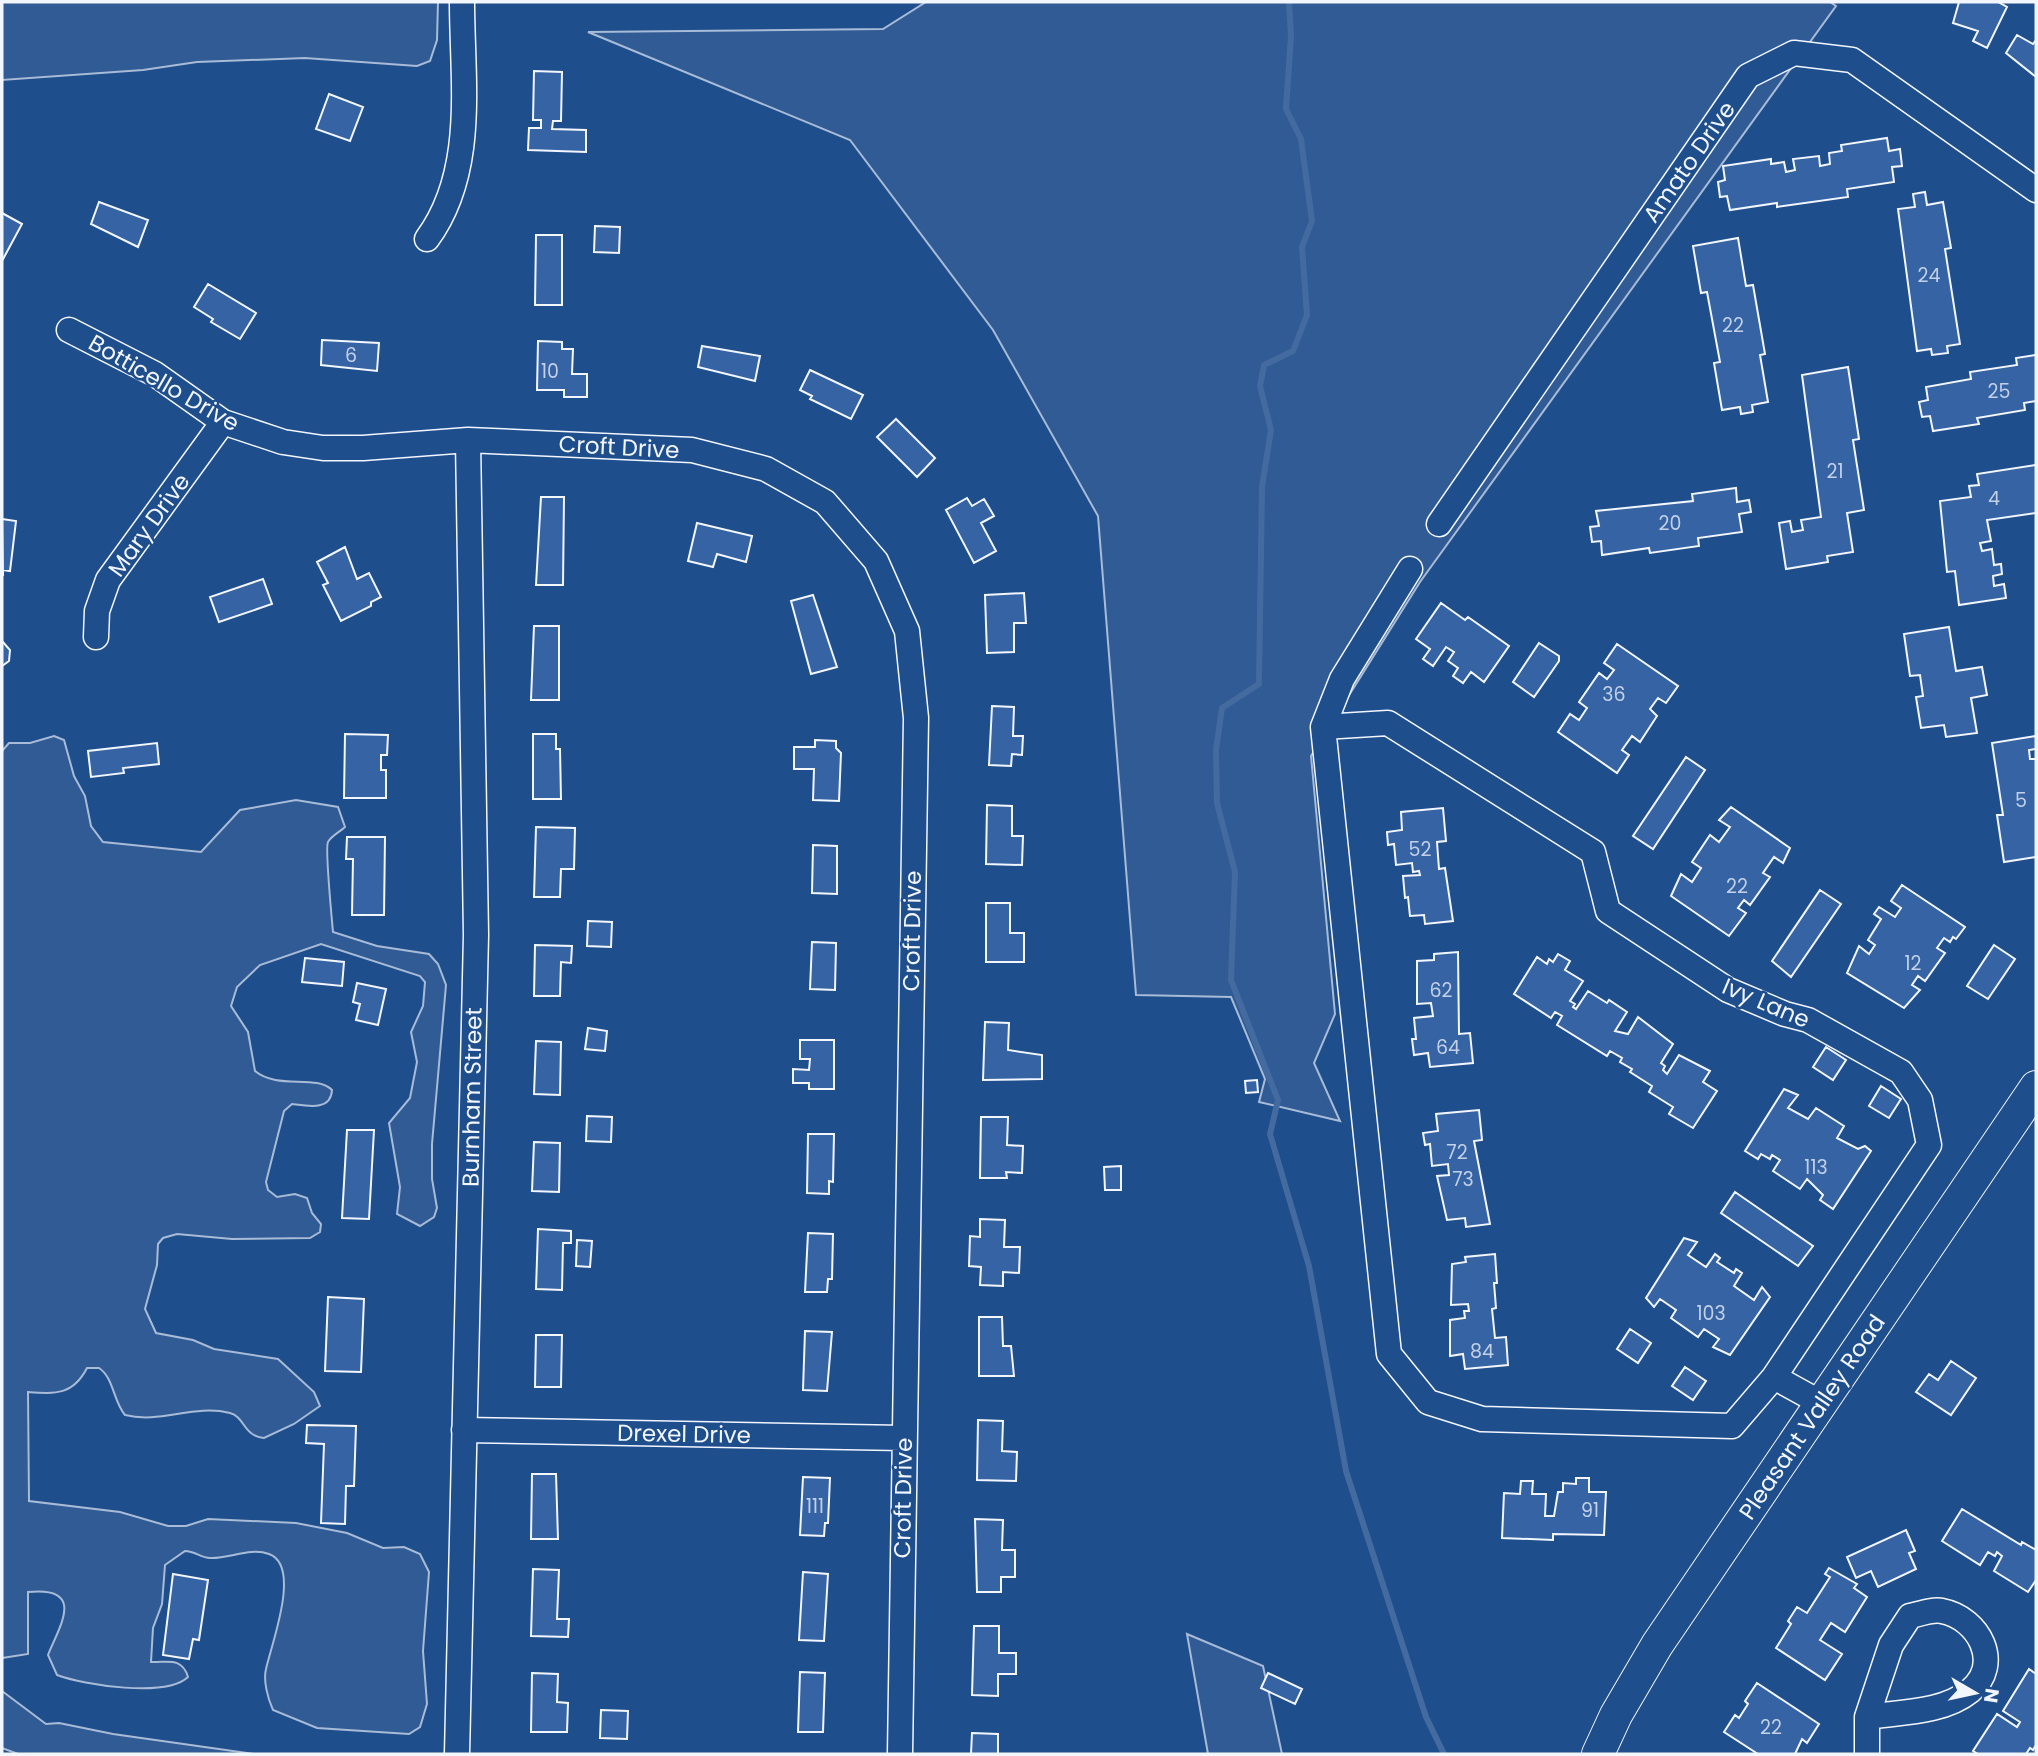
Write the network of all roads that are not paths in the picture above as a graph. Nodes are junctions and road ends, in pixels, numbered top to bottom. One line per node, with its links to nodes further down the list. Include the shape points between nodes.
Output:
1 (462, 2): 3 (street, via 461,156 453,194)
2 (2036, 190): 7 (street, Amato Drive, via 1852,60 1794,53 1748,76)
3 (427, 239)
4 (69, 330): 5 (street, Botticello Drive, via 155,374)
5 (223, 422): 6 (street, Botticello Drive, via 283,442 323,448); 9 (street, Mary Drive, via 108,580 97,611)
6 (468, 440): 14 (street, Burnham Street, via 476,934); 15 (street, Croft Drive, via 692,450 766,469 825,502 834,512 876,561 907,631 916,718)
7 (1439, 524)
8 (1410, 569): 10 (street, Ivy Lane, via 1342,680)
9 (96, 638)
10 (1323, 727): 12 (street, Ivy Lane, via 1388,723 1593,852 1608,911 1728,990 1808,1020 1901,1072 1920,1100 1929,1145); 12 (street, Ivy Lane, via 1390,1354 1428,1402 1482,1419 1732,1426)
11 (2036, 1087): 13 (main road, Pleasant Valley Road)
12 (1774, 1377): 13 (street)
13 (1821, 1403): 19 (main road, Pleasant Valley Road, via 1657,1645)
14 (464, 1430): 15 (street, Drexel Drive); 17 (street, Burnham Street)
15 (903, 1438): 18 (street, Croft Drive)
16 (1867, 1717): 16 (street, via 1947,1704 1971,1690 1986,1670 1986,1658 1985,1646 1970,1623 1941,1610 1910,1616 1891,1645); 20 (street)
17 (457, 1754)
18 (901, 1754)
19 (1598, 1754)
20 (1867, 1754)

